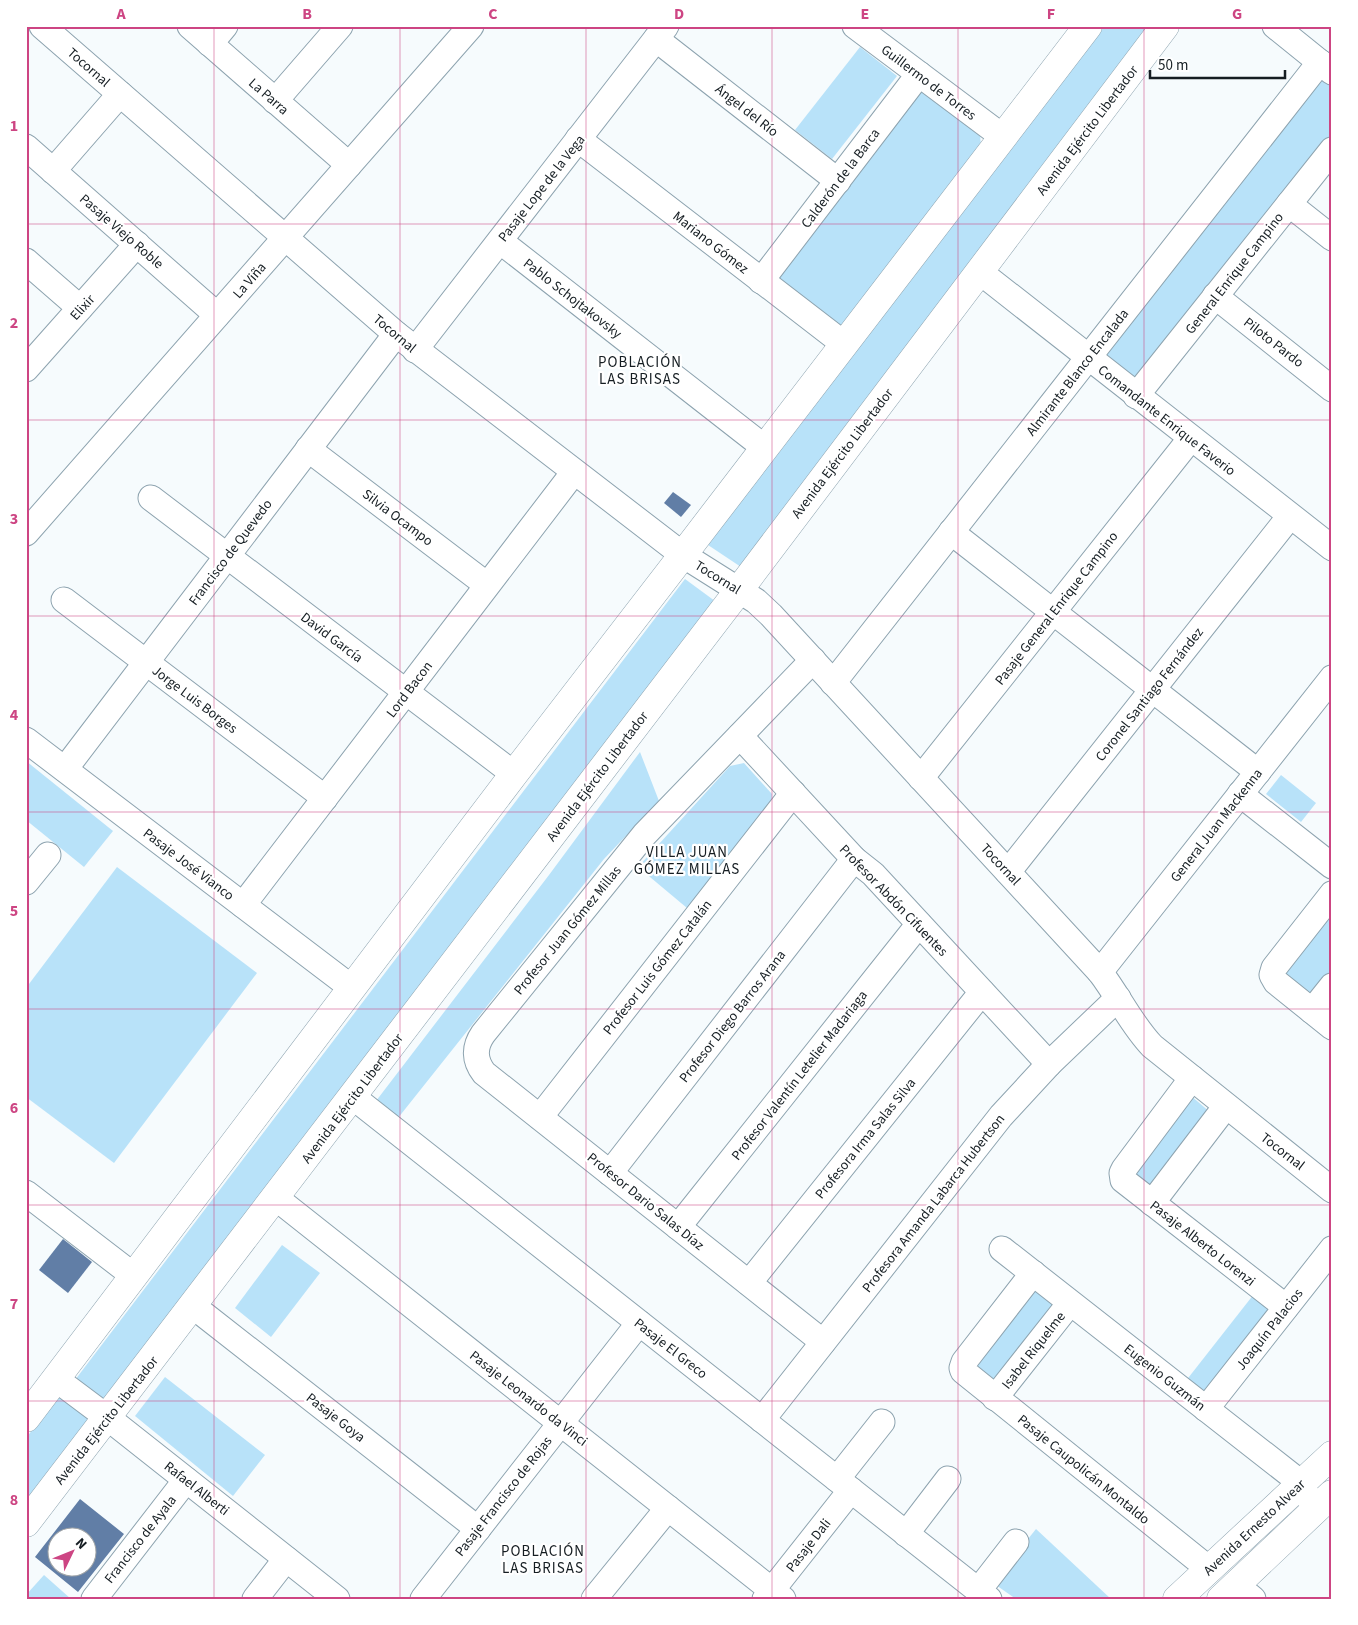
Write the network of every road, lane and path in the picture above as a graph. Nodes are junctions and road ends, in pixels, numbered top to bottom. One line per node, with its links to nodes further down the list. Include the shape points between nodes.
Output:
1 (42, 26): 13 (street, Tocornal)
2 (190, 26): 10 (street, La Parra)
3 (340, 26): 14 (street)
4 (471, 26): 19 (street, La Viña)
5 (855, 26): 12 (street, Guillermo de Torres)
6 (1165, 26): 28 (main road, Avenida Ejército Libertador)
7 (1274, 26): 11 (street)
8 (1078, 30): 15 (main road)
9 (661, 33): 16 (street, Pasaje Lope de la Vega); 21 (street, Ángel del Río)
10 (218, 35): 14 (street, La Parra)
11 (1326, 67): 36 (street, Almirante Blanco Encalada)
12 (919, 74): 15 (street, Guillermo de Torres); 21 (street, Calderón de la Barca)
13 (120, 94): 20 (street); 23 (street, Tocornal)
14 (275, 101): 19 (street, La Parra)
15 (1003, 137): 34 (main road)
16 (578, 139): 25 (street, Pasaje Lope de la Vega); 29 (street, Mariano Gómez)
17 (26, 147): 20 (street, Pasaje Viejo Roble)
18 (1332, 150): 22 (street, General Enrique Campino)
19 (349, 165): 23 (street, La Viña)
20 (53, 171): 26 (street, Pasaje Viejo Roble)
21 (838, 181): 29 (street, Calderón de la Barca)
22 (1288, 204): 24 (street); 30 (street, General Enrique Campino)
23 (285, 238): 32 (street, La Viña); 33 (street, Tocornal)
24 (1332, 238)
25 (500, 241): 35 (street, Pasaje Lope de la Vega); 41 (street, Pablo Schojtakovsky)
26 (137, 244): 31 (street, Elixir); 32 (street, Pasaje Viejo Roble)
27 (26, 261): 31 (street)
28 (980, 272): 36 (street, Comandante Enrique Faverio); 52 (main road, Avenida Ejército Libertador)
29 (762, 281): 34 (street, Mariano Gómez)
30 (1215, 296): 38 (street, Piloto Pardo); 39 (street, General Enrique Campino)
31 (80, 308): 37 (street, Elixir)
32 (217, 315): 47 (street, La Viña)
33 (396, 334): 35 (street, Tocornal); 42 (street, Francisco de Quevedo)
34 (844, 344): 41 (main road)
35 (415, 350): 43 (street, Tocornal)
36 (1088, 358): 39 (street, Comandante Enrique Faverio); 46 (street, Almirante Blanco Encalada)
37 (26, 369)
38 (1332, 389)
39 (1136, 396): 40 (street, Comandante Enrique Faverio)
40 (1190, 438): 45 (street, Comandante Enrique Faverio); 54 (street, Pasaje General Enrique Campino)
41 (765, 448): 49 (main road)
42 (308, 449): 50 (street, Francisco de Quevedo); 51 (street, Silvia Ocampo)
43 (574, 472): 49 (street, Tocornal); 51 (street, Lord Bacon)
44 (151, 498): 50 (street, David García)
45 (1290, 516): 48 (street, Comandante Enrique Faverio); 59 (street, Coronel Santiago Fernández)
46 (951, 532): 54 (street); 58 (street, Almirante Blanco Encalada)
47 (26, 533)
48 (1332, 548)
49 (683, 555): 52 (street, Tocornal); 65 (main road)
50 (227, 556): 56 (street, Francisco de Quevedo); 60 (street, David García)
51 (488, 585): 60 (street, Lord Bacon)
52 (739, 590): 55 (street, Tocornal, via 771,615); 88 (main road, Avenida Ejército Libertador)
53 (64, 600): 56 (street, Jorge Luis Borges)
54 (1053, 612): 59 (street); 66 (street, Pasaje General Enrique Campino)
55 (813, 660): 58 (street, Tocornal); 61 (street, Profesor Juan Gómez Millas)
56 (146, 662): 63 (street, Francisco de Quevedo); 69 (street, Jorge Luis Borges)
57 (1332, 678): 64 (street, General Juan Mackenna)
58 (833, 683): 66 (street, Tocornal)
59 (1152, 690): 64 (street); 73 (street, Coronel Santiago Fernández)
60 (405, 693): 65 (street, David García); 69 (street, Lord Bacon)
61 (740, 736): 67 (street, Profesor Abdón Cifuentes); 85 (street, Profesor Juan Gómez Millas, via 666,811 615,870 483,1034)
62 (26, 740): 63 (street, Pasaje José Vianco)
63 (65, 769): 76 (street, Pasaje José Vianco)
64 (1258, 772): 68 (street, General Juan Mackenna)
65 (514, 774): 80 (main road)
66 (921, 778): 73 (street, Tocornal)
67 (793, 793): 71 (street, Profesor Abdón Cifuentes); 90 (street, Profesor Luis Gómez Catalán)
68 (1240, 794): 72 (street); 78 (street, General Juan Mackenna)
69 (325, 798): 76 (street, Lord Bacon)
70 (48, 855): 74 (street)
71 (854, 858): 77 (street, Profesor Abdón Cifuentes); 91 (street, Profesor Diego Barros Arana)
72 (1332, 866)
73 (1008, 872): 78 (street, Tocornal)
74 (26, 881)
75 (1332, 894): 83 (street, via 1274,968 1272,975 1276,982)
76 (244, 905): 80 (street, Pasaje José Vianco)
77 (919, 924): 81 (street, Profesor Abdón Cifuentes); 96 (street, Profesor Valentín Letelier Madariaga)
78 (1100, 972): 82 (street, Tocornal)
79 (1332, 986): 83 (street)
80 (352, 988): 100 (main road)
81 (982, 992): 86 (street, Profesor Abdón Cifuentes); 101 (street, Profesora Irma Salas Silva)
82 (1118, 998): 86 (street, Profesora Amanda Labarca Hubertson); 87 (street, Tocornal, via 1143,1037)
83 (1312, 1011): 84 (street)
84 (1332, 1027)
85 (476, 1055): 90 (street, Profesor Dario Salas Díaz, via 484,1073)
86 (1049, 1064): 106 (street, Profesora Amanda Labarca Hubertson, via 1001,1116)
87 (1192, 1078): 89 (street, Tocornal); 95 (street, Pasaje Alberto Lorenzi, via 1124,1169 1122,1177 1125,1182)
88 (353, 1097): 94 (main road, Avenida Ejército Libertador); 105 (street, Pasaje El Greco)
89 (1226, 1106): 92 (street, Tocornal); 95 (street)
90 (540, 1117): 91 (street, Profesor Dario Salas Díaz)
91 (610, 1173): 96 (street, Profesor Dario Salas Díaz)
92 (1332, 1190)
93 (26, 1193): 100 (street)
94 (276, 1198): 103 (main road, Avenida Ejército Libertador); 114 (street, Pasaje Leonardo da Vinci)
95 (1152, 1203): 104 (street, Pasaje Alberto Lorenzi)
96 (678, 1227): 101 (street, Profesor Dario Salas Díaz)
97 (1002, 1249): 99 (street, Eugenio Guzmán)
98 (1332, 1249): 104 (street, Joaquín Palacios)
99 (1033, 1273): 102 (street, Eugenio Guzmán); 108 (street, Pasaje Caupolicán Montaldo, via 962,1368)
100 (134, 1276): 107 (main road)
101 (748, 1283): 106 (street, Profesor Dario Salas Díaz)
102 (1070, 1302): 108 (street, Isabel Riquelme); 109 (street, Eugenio Guzmán)
103 (193, 1306): 111 (main road, Avenida Ejército Libertador); 123 (street, Pasaje Goya)
104 (1286, 1307): 109 (street, Joaquín Palacios)
105 (639, 1323): 112 (street, Pasaje El Greco); 114 (street, Pasaje Francisco de Rojas)
106 (823, 1342): 112 (street, Profesora Amanda Labarca Hubertson)
107 (56, 1379): 110 (main road); 111 (street, Rafael Alberti)
108 (995, 1398): 127 (street, Pasaje Caupolicán Montaldo)
109 (1206, 1409): 118 (street, Eugenio Guzmán)
110 (26, 1418)
111 (108, 1418): 117 (street, Rafael Alberti); 122 (main road, Avenida Ejército Libertador)
112 (762, 1420): 119 (street, Pasaje El Greco)
113 (882, 1422): 119 (street, Pasaje Dali)
114 (560, 1423): 121 (street, Pasaje Leonardo da Vinci); 123 (street, Pasaje Francisco de Rojas)
115 (1332, 1455): 118 (main road, Avenida Ernesto Alvear)
116 (948, 1479): 124 (street)
117 (186, 1480): 126 (street, Rafael Alberti); 131 (street, Francisco de Ayala)
118 (1301, 1483): 120 (street, Eugenio Guzmán, via 1301,1488 1312,1500); 127 (main road, Avenida Ernesto Alvear)
119 (844, 1485): 124 (street, Pasaje El Greco); 130 (street, Pasaje Dali)
120 (1330, 1499): 128 (main road)
121 (668, 1508): 130 (street, Pasaje Leonardo da Vinci); 135 (street)
122 (26, 1523)
123 (478, 1529): 134 (street, Pasaje Francisco de Rojas)
124 (906, 1534): 129 (street, Pasaje El Greco)
125 (1016, 1542): 129 (street)
126 (286, 1558): 132 (street); 133 (street, Rafael Alberti)
127 (1209, 1569): 136 (main road, Avenida Ernesto Alvear)
128 (1236, 1594)
129 (983, 1595)
130 (773, 1596)
131 (94, 1599)
132 (255, 1599)
133 (337, 1599)
134 (423, 1599)
135 (594, 1599)
136 (1177, 1599)

